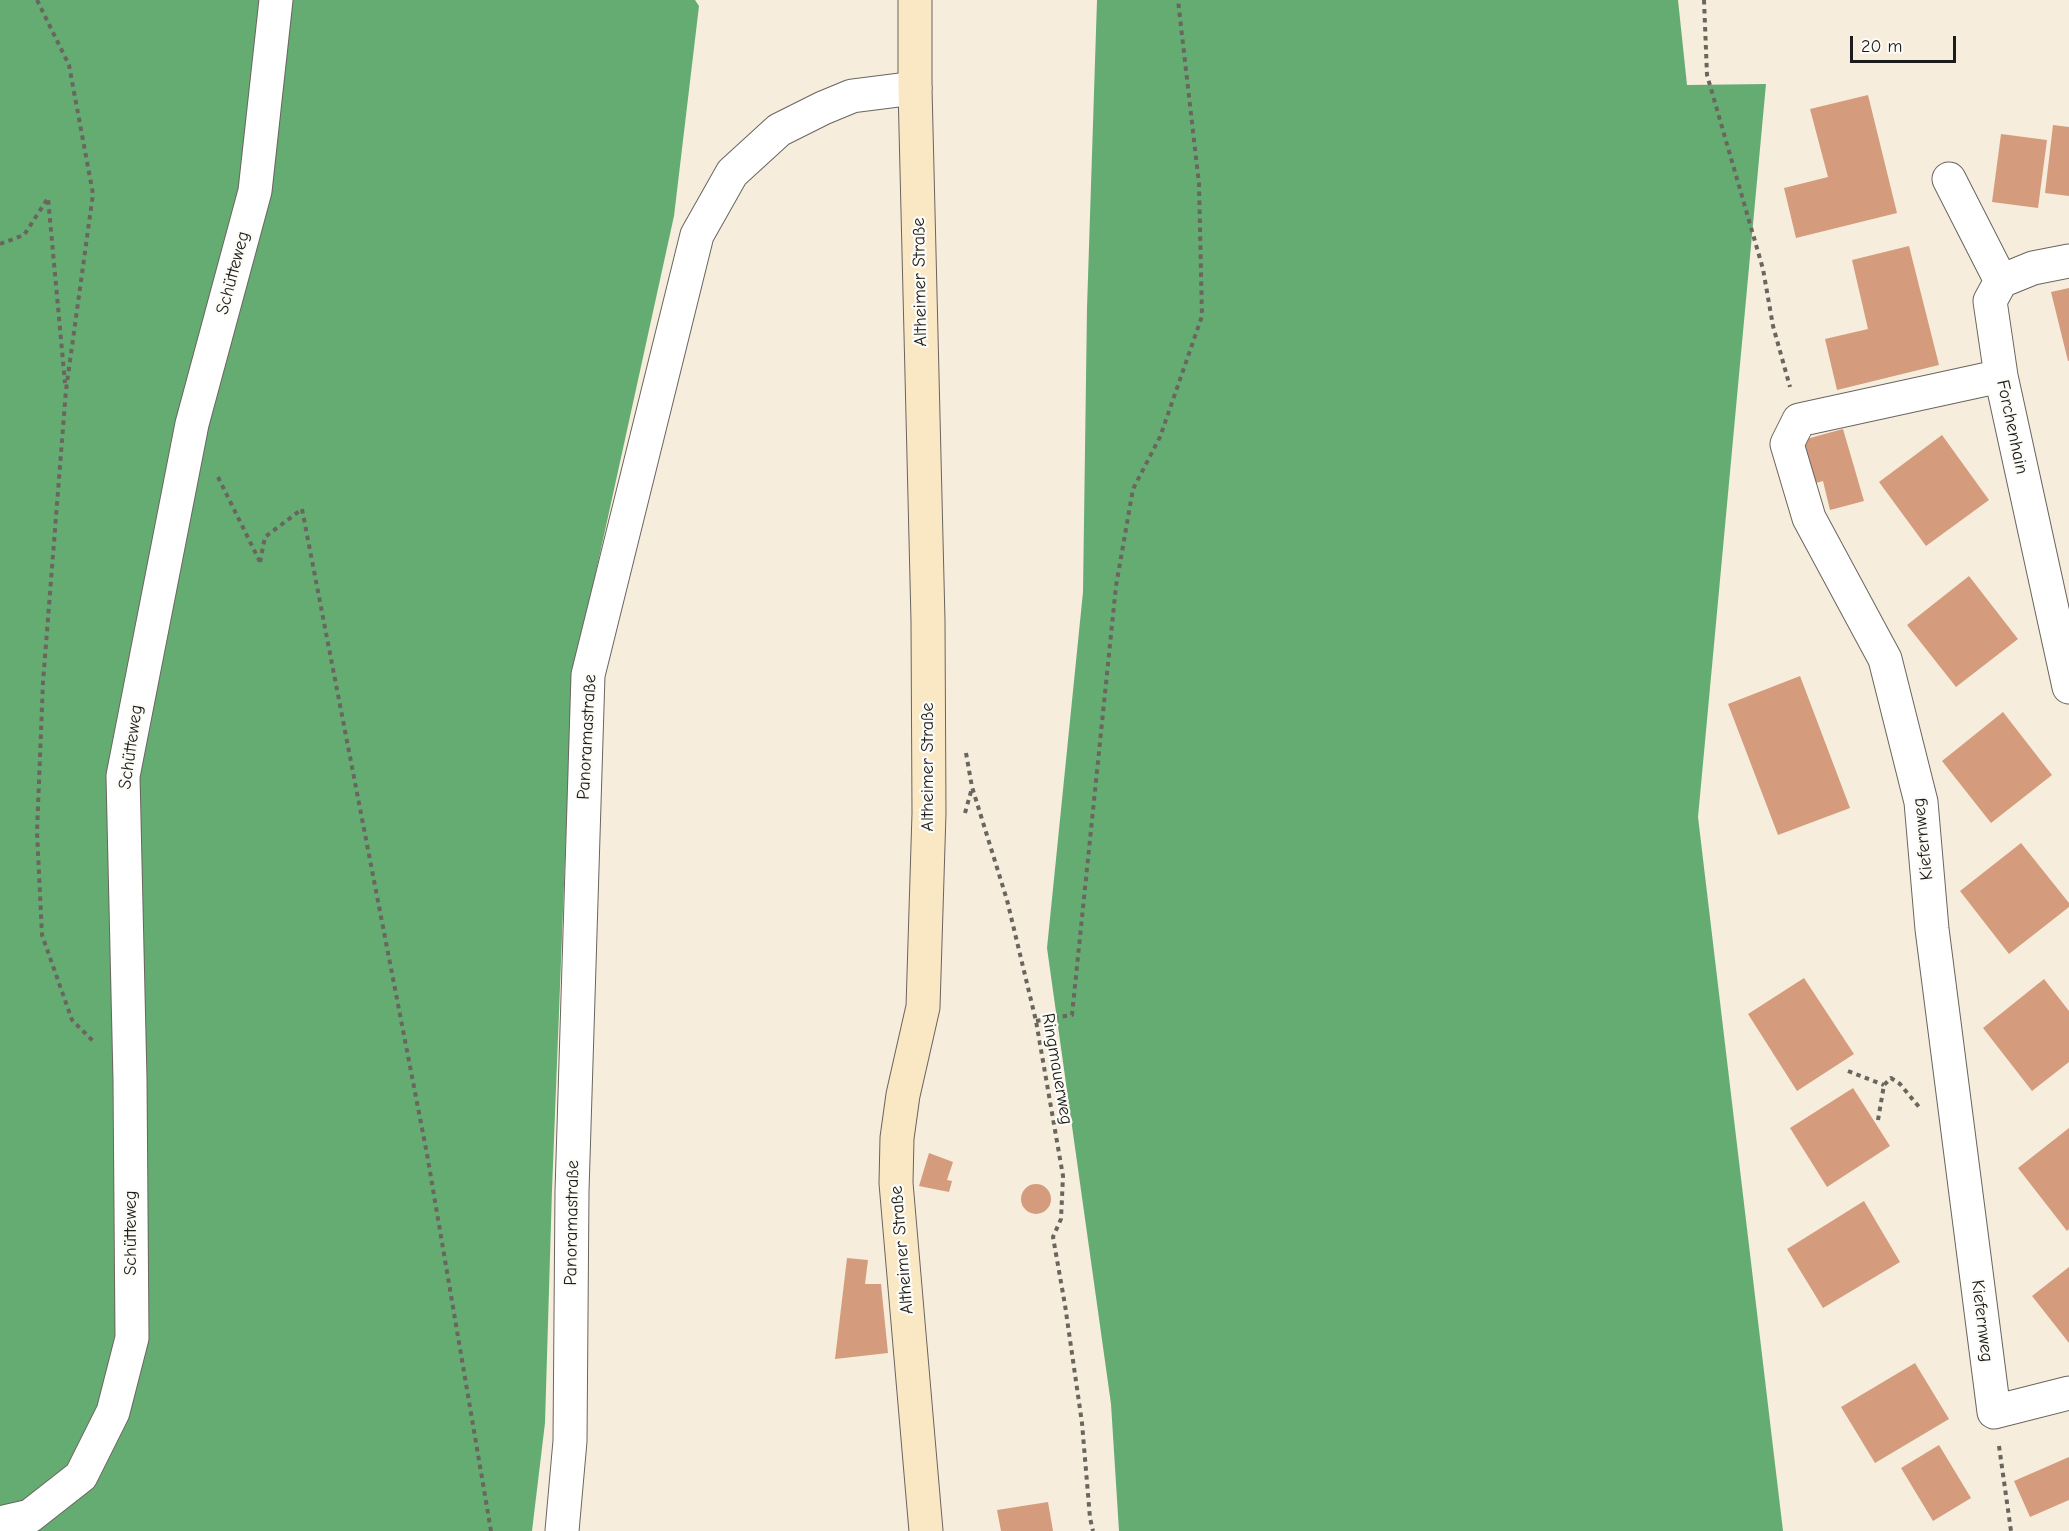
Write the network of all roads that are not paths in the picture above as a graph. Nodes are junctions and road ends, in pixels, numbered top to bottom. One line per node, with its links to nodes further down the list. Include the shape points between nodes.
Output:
1 (276, 0): 10 (street, Schütteweg, via 255,191 192,424 123,776 132,1338 113,1412 81,1476 30,1516)
2 (915, 0): 3 (street, Altheimer Straße)
3 (915, 88): 11 (street, Panoramastraße, via 852,96 823,108 779,130 732,173 697,235 590,663 573,1168 570,1441); 12 (street, Altheimer Straße, via 929,813 923,1007 903,1095 896,1183)
4 (1949, 179): 6 (street)
5 (2069, 261): 6 (street, via 2033,268)
6 (2001, 281): 7 (street, Forchenhain, via 1990,301)
7 (2001, 376): 8 (street, Forchenhain); 9 (street, Kiefernweg, via 1799,420 1787,444 1809,518 1885,659 1921,802 1932,929 1994,1412)
8 (2069, 687)
9 (2069, 1393)
10 (0, 1523)
11 (562, 1531)
12 (926, 1531)

